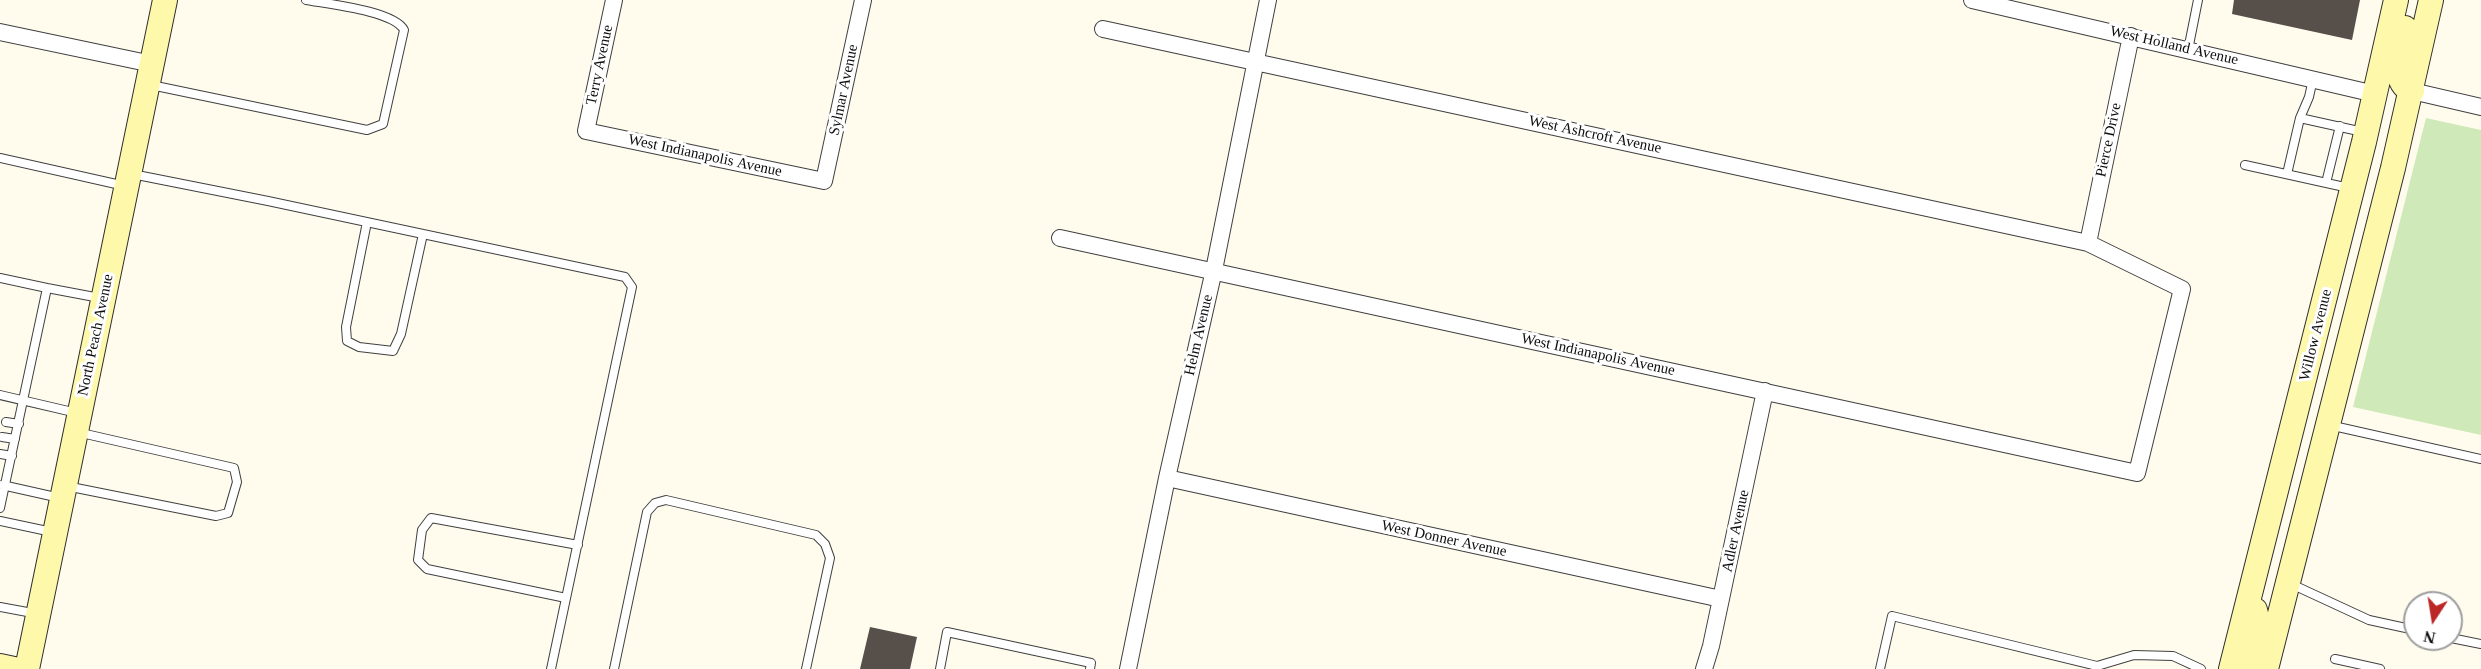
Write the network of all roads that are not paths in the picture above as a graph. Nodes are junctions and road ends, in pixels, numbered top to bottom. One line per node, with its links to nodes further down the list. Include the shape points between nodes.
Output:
1 (165, 0): 16 (main road, North Peach Avenue)
2 (306, 0): 16 (lane, via 400,23 404,30 382,124 366,130)
3 (614, 0): 23 (street, Terry Avenue)
4 (863, 0): 29 (street, Sylmar Avenue)
5 (1268, 0): 15 (street, Helm Avenue)
6 (1972, 0): 13 (street, West Holland Avenue)
7 (2198, 0): 14 (lane)
8 (2396, 0): 19 (main road, Willow Avenue)
9 (2411, 0): 18 (main road, via 2399,80)
10 (2431, 0): 18 (main road)
11 (1103, 29): 15 (street, West Ashcroft Avenue)
12 (0, 32): 16 (street)
13 (2131, 36): 14 (street, West Holland Avenue); 35 (street, Pierce Drive)
14 (2188, 50): 17 (street, West Holland Avenue)
15 (1256, 60): 35 (street, West Ashcroft Avenue); 36 (street, Helm Avenue)
16 (150, 74): 28 (main road, North Peach Avenue)
17 (2313, 79): 19 (street, West Holland Avenue); 21 (lane)
18 (2412, 91): 20 (street); 39 (main road)
19 (2375, 94): 24 (main road, Willow Avenue); 39 (main road, via 2388,99 2391,109 2361,237)
20 (2481, 107)
21 (2300, 118): 22 (lane); 27 (lane)
22 (2340, 126): 24 (lane); 30 (lane)
23 (586, 131): 29 (street, West Indianapolis Avenue)
24 (2367, 133): 31 (main road, Willow Avenue)
25 (0, 158): 28 (lane)
26 (2245, 165): 27 (lane)
27 (2287, 174): 30 (lane)
28 (128, 180): 32 (lane); 40 (main road, North Peach Avenue)
29 (824, 181)
30 (2326, 183): 31 (lane)
31 (2353, 189): 44 (main road, Willow Avenue)
32 (367, 222): 33 (lane); 33 (lane, via 346,327 347,341 359,346 393,351 401,334)
33 (423, 234): 63 (lane, via 607,272 625,277 632,287)
34 (1060, 238): 36 (street, West Indianapolis Avenue)
35 (2088, 243): 55 (street, West Ashcroft Avenue, via 2182,289)
36 (1214, 270): 41 (street, West Indianapolis Avenue); 56 (street, Helm Avenue)
37 (0, 278): 38 (lane)
38 (47, 288): 40 (lane); 43 (lane)
39 (2361, 290): 48 (main road)
40 (104, 299): 46 (main road, North Peach Avenue)
41 (1765, 392): 55 (street, West Indianapolis Avenue); 66 (street, Adler Avenue)
42 (0, 395): 43 (lane)
43 (24, 400): 46 (lane); 47 (lane)
44 (2294, 421): 64 (main road, via 2302,443 2301,457 2278,548 2277,567); 67 (main road, Willow Avenue)
45 (6, 422): 47 (lane)
46 (79, 423): 58 (main road, North Peach Avenue); 58 (lane, via 234,468 237,482 228,513 216,516)
47 (19, 424): 50 (lane)
48 (2328, 425): 53 (lane); 64 (main road)
49 (2, 437): 50 (lane)
50 (15, 439): 52 (lane)
51 (0, 454): 52 (lane)
52 (12, 456): 54 (lane)
53 (2481, 459)
54 (4, 472): 57 (lane)
55 (2136, 473)
56 (1167, 478): 66 (street, West Donner Avenue); 82 (street, Helm Avenue)
57 (3, 485): 58 (lane); 59 (lane)
58 (64, 493): 62 (main road, North Peach Avenue)
59 (2, 497): 60 (lane)
60 (0, 508)
61 (0, 521): 62 (lane)
62 (56, 532): 69 (main road, North Peach Avenue)
63 (578, 545): 65 (lane); 65 (lane, via 431,518 422,530 418,560 427,569)
64 (2288, 583): 70 (lane, via 2369,620); 88 (main road)
65 (566, 598): 77 (lane)
66 (1722, 599): 83 (street, Adler Avenue)
67 (2248, 601): 86 (main road, Willow Avenue); 87 (main road, via 2259,625)
68 (0, 607): 69 (lane)
69 (38, 615): 76 (main road, North Peach Avenue)
70 (2403, 627)
71 (2463, 641): 72 (lane)
72 (2481, 645)
73 (2335, 659): 89 (lane)
74 (0, 666): 75 (main road)
75 (14, 669)
76 (27, 669)
77 (551, 669)
78 (614, 669): 79 (lane, via 647,512 654,503 666,500 816,534 825,543 830,558)
79 (806, 669)
80 (939, 669): 81 (lane, via 947,632 1091,663)
81 (1090, 669)
82 (1128, 669)
83 (1704, 669)
84 (1880, 669): 85 (lane, via 1892,616 2097,666 2134,655 2173,656)
85 (2201, 669)
86 (2231, 669)
87 (2249, 669)
88 (2266, 669)
89 (2380, 669)

